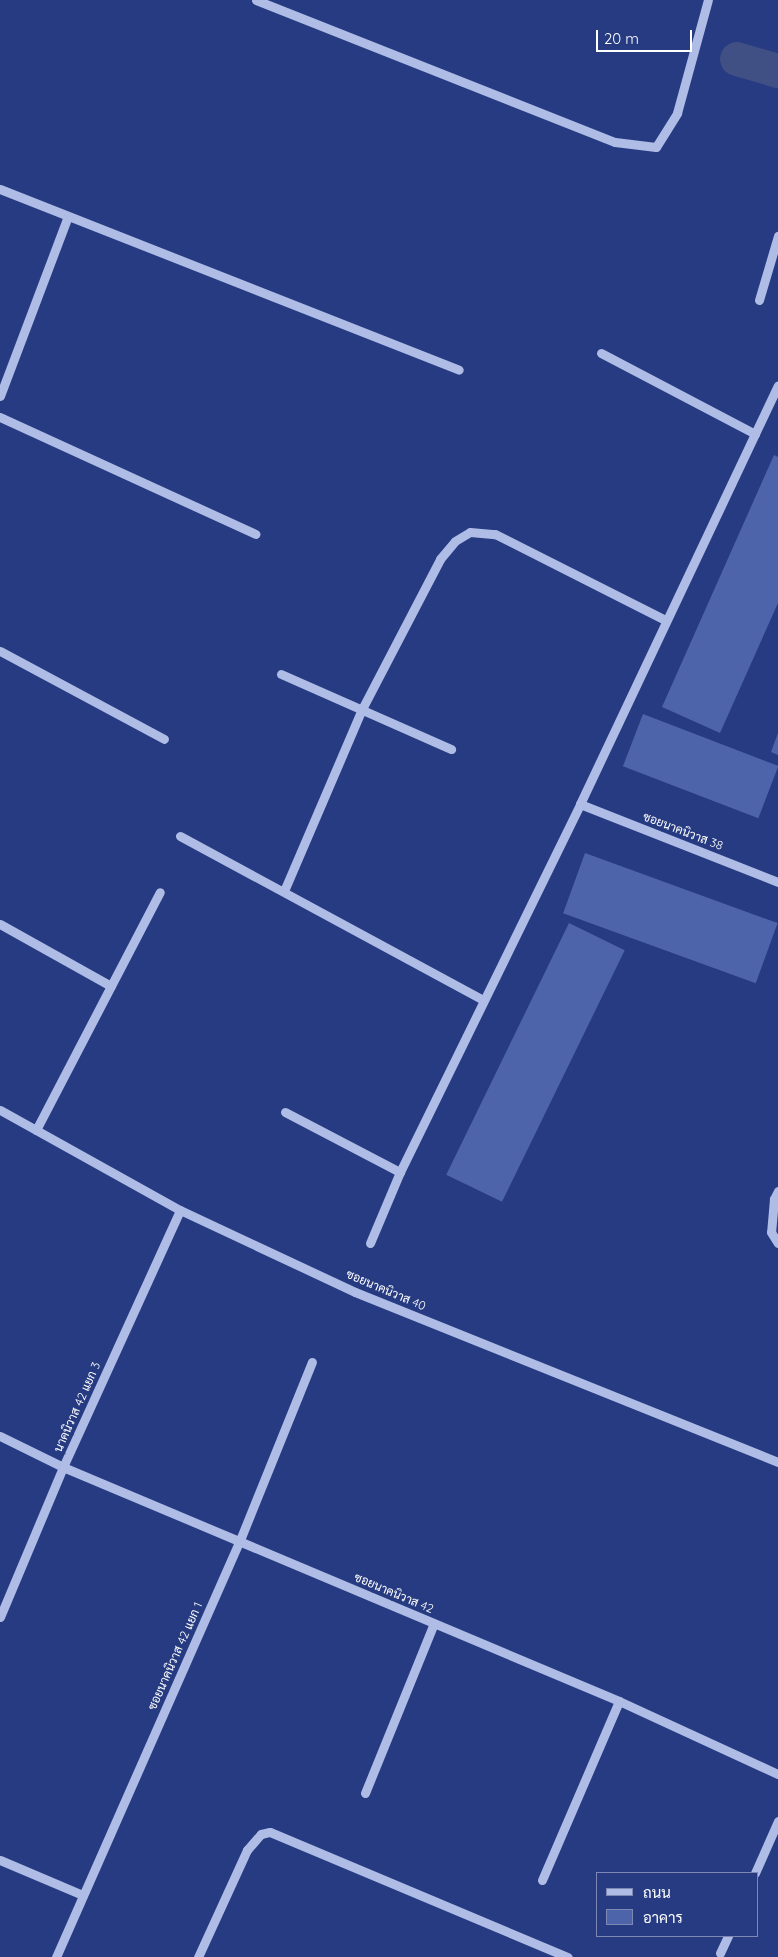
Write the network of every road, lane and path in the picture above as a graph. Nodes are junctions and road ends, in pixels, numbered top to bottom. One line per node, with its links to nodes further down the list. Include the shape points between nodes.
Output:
1 (256, 0): 2 (street, via 614,142 656,147 677,113)
2 (708, 0)
3 (0, 189): 4 (street)
4 (68, 216): 8 (street); 10 (street)
5 (778, 236): 6 (street)
6 (759, 300)
7 (601, 353): 12 (street)
8 (459, 370)
9 (778, 386): 12 (street)
10 (0, 396)
11 (0, 417): 13 (street)
12 (755, 434): 14 (street)
13 (255, 534)
14 (665, 620): 17 (street, via 496,534 470,532 455,541 440,559); 20 (street)
15 (0, 651): 18 (street)
16 (281, 674): 17 (street)
17 (361, 711): 19 (street); 23 (street)
18 (164, 739)
19 (451, 750)
20 (580, 804): 22 (street, ซอยนาคนิวาส 38); 27 (street)
21 (180, 836): 23 (street)
22 (778, 882)
23 (284, 891): 27 (street)
24 (160, 892): 26 (street)
25 (0, 924): 26 (street)
26 (111, 986): 30 (street)
27 (483, 1000): 31 (street)
28 (0, 1110): 30 (street, ซอยนาคนิวาส 40)
29 (285, 1112): 31 (street)
30 (36, 1130): 33 (street, ซอยนาคนิวาส 40)
31 (400, 1172): 34 (street)
32 (778, 1192): 35 (street, via 774,1199 771,1232)
33 (180, 1210): 38 (street, ซอยนาคนิวาส 40, via 355,1292); 39 (street, นาคนิวาส 42 แยก 3)
34 (370, 1242)
35 (778, 1243)
36 (312, 1362): 40 (street, ซอยนาคนิวาส 42 แยก 1)
37 (0, 1436): 39 (street, ซอยนาคนิวาส 42)
38 (778, 1462)
39 (63, 1467): 40 (street, ซอยนาคนิวาส 42); 41 (street, นาคนิวาส 42 แยก 3)
40 (240, 1540): 42 (street, ซอยนาคนิวาส 42); 50 (street, ซอยนาคนิวาส 42 แยก 1)
41 (0, 1617)
42 (434, 1623): 43 (street, ซอยนาคนิวาส 42); 45 (street)
43 (619, 1701): 44 (street, ซอยนาคนิวาส 42); 49 (street)
44 (778, 1774)
45 (364, 1793)
46 (778, 1821): 48 (street)
47 (0, 1860): 50 (street)
48 (755, 1872)
49 (542, 1880)
50 (83, 1895): 53 (street, ซอยนาคนิวาส 42 แยก 1)
51 (728, 1937): 52 (street)
52 (720, 1953)
53 (56, 1957)
54 (198, 1957): 55 (street, via 246,1850 261,1834 270,1832)
55 (568, 1957)

